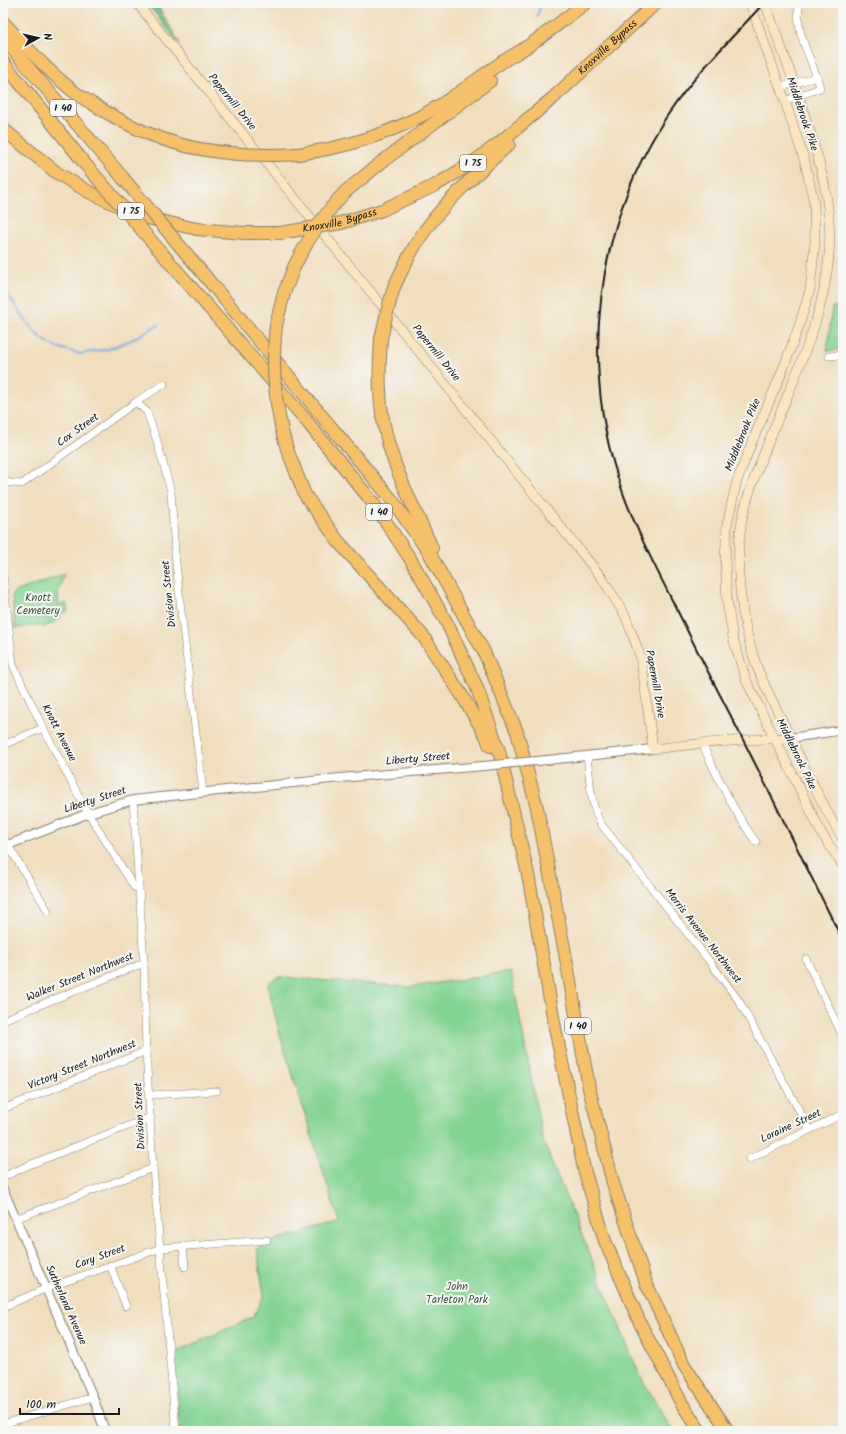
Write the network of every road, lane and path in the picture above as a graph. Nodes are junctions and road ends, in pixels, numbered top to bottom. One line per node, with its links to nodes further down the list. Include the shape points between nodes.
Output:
1 (137, 3): 32 (main road, Papermill Drive, via 602,578 625,615 641,658)
2 (586, 3): 9 (highway)
3 (656, 3): 15 (highway, Knoxville Bypass / I 75)
4 (750, 3): 13 (main road, Middlebrook Pike)
5 (765, 3): 12 (main road, Middlebrook Pike)
6 (800, 3): 11 (street, via 798,23)
7 (3, 22): 9 (highway, bridge, via 74,92 111,115 167,140 239,155 298,154 339,147 398,127 436,107)
8 (3, 38): 24 (highway, I 40, bridge, via 392,500 430,554)
9 (536, 41): 37 (highway, bridge, via 514,62 383,161 333,204 310,235 284,293 276,325 274,374 282,431 305,495 338,541 423,636 461,694 486,736)
10 (3, 62): 37 (highway, I 40, bridge, via 86,165 304,418 374,504 411,560 447,623 477,688 499,749)
11 (818, 77): 12 (street); 14 (street, via 820,88)
12 (794, 82): 13 (street); 14 (main road, Middlebrook Pike)
13 (780, 87): 16 (main road, Middlebrook Pike)
14 (799, 96): 16 (street); 29 (main road, Middlebrook Pike, via 819,158 828,202 830,236 825,286 813,329 750,489 742,521 739,553 741,602 748,637 756,665)
15 (553, 98): 17 (highway, Knoxville Bypass / I 75, bridge, via 499,143 436,185 382,210 341,223 280,232 244,233 197,229 142,217 89,192 57,173); 24 (highway, bridge, via 518,136 458,191 428,226 394,287 381,339 380,397 386,434 399,474)
16 (785, 101): 28 (main road, Middlebrook Pike, via 805,162 814,204 815,242 810,290 782,372 736,484 727,525 725,558 729,619 739,660)
17 (3, 129)
18 (843, 355): 19 (street)
19 (829, 356)
20 (164, 384): 21 (street, Cox Street)
21 (136, 402): 22 (street, Cox Street, via 22,484); 34 (street, Division Street, via 147,412 172,492 182,620)
22 (3, 482)
23 (3, 575): 25 (street, Knott Avenue)
24 (460, 609): 76 (highway, I 40, via 484,652 517,732 537,808 589,1088 613,1183 646,1283 684,1365)
25 (5, 610): 26 (street, Knott Avenue, via 13,664)
26 (43, 728): 31 (street); 36 (street, Knott Avenue)
27 (843, 730): 29 (street, Liberty Street)
28 (774, 738): 29 (main road, Liberty Street); 30 (main road, Liberty Street); 42 (main road, Middlebrook Pike, via 822,834)
29 (791, 738): 39 (main road, Middlebrook Pike)
30 (702, 743): 32 (main road, Liberty Street); 40 (street, via 735,809)
31 (3, 745)
32 (653, 749): 33 (street, Liberty Street)
33 (587, 756): 34 (street, Liberty Street, bridge); 55 (street, Morris Avenue Northwest, via 593,805 601,824 739,1002)
34 (203, 792): 35 (street, Liberty Street)
35 (133, 800): 36 (street, Liberty Street); 43 (street, Division Street)
36 (89, 813): 41 (street, Liberty Street); 43 (street, Knott Avenue)
37 (516, 820): 69 (highway, I 40, via 584,1169 605,1241)
38 (3, 837): 41 (street)
39 (843, 839)
40 (756, 842)
41 (5, 846): 44 (street)
42 (843, 866)
43 (136, 888): 46 (street, Division Street)
44 (48, 911)
45 (806, 960): 48 (street)
46 (144, 963): 47 (street, Walker Street Northwest); 49 (street, Division Street)
47 (3, 1020)
48 (843, 1037)
49 (146, 1051): 51 (street, Division Street); 52 (street, Victory Street Northwest)
50 (217, 1091): 51 (street)
51 (150, 1095): 54 (street, Division Street)
52 (3, 1109)
53 (843, 1114): 55 (street, Loraine Street)
54 (151, 1117): 57 (street, Division Street); 58 (street)
55 (810, 1130): 56 (street, Loraine Street)
56 (749, 1159)
57 (153, 1168): 60 (street); 63 (street, Division Street)
58 (3, 1177)
59 (3, 1189): 60 (street, Sutherland Avenue)
60 (15, 1218): 66 (street, Sutherland Avenue)
61 (267, 1240): 62 (street, Cary Street)
62 (183, 1246): 63 (street, Cary Street); 65 (street)
63 (161, 1248): 64 (street, Cary Street); 73 (street, Division Street)
64 (110, 1265): 66 (street, Cary Street); 67 (street)
65 (186, 1267)
66 (47, 1288): 68 (street, Cary Street); 70 (street, Sutherland Avenue)
67 (126, 1306)
68 (3, 1307)
69 (641, 1325): 74 (highway); 75 (highway, I 40, via 682,1404)
70 (93, 1397): 71 (street); 72 (street, Sutherland Avenue)
71 (3, 1424)
72 (105, 1431)
73 (176, 1431)
74 (690, 1431)
75 (700, 1431)
76 (728, 1431)

